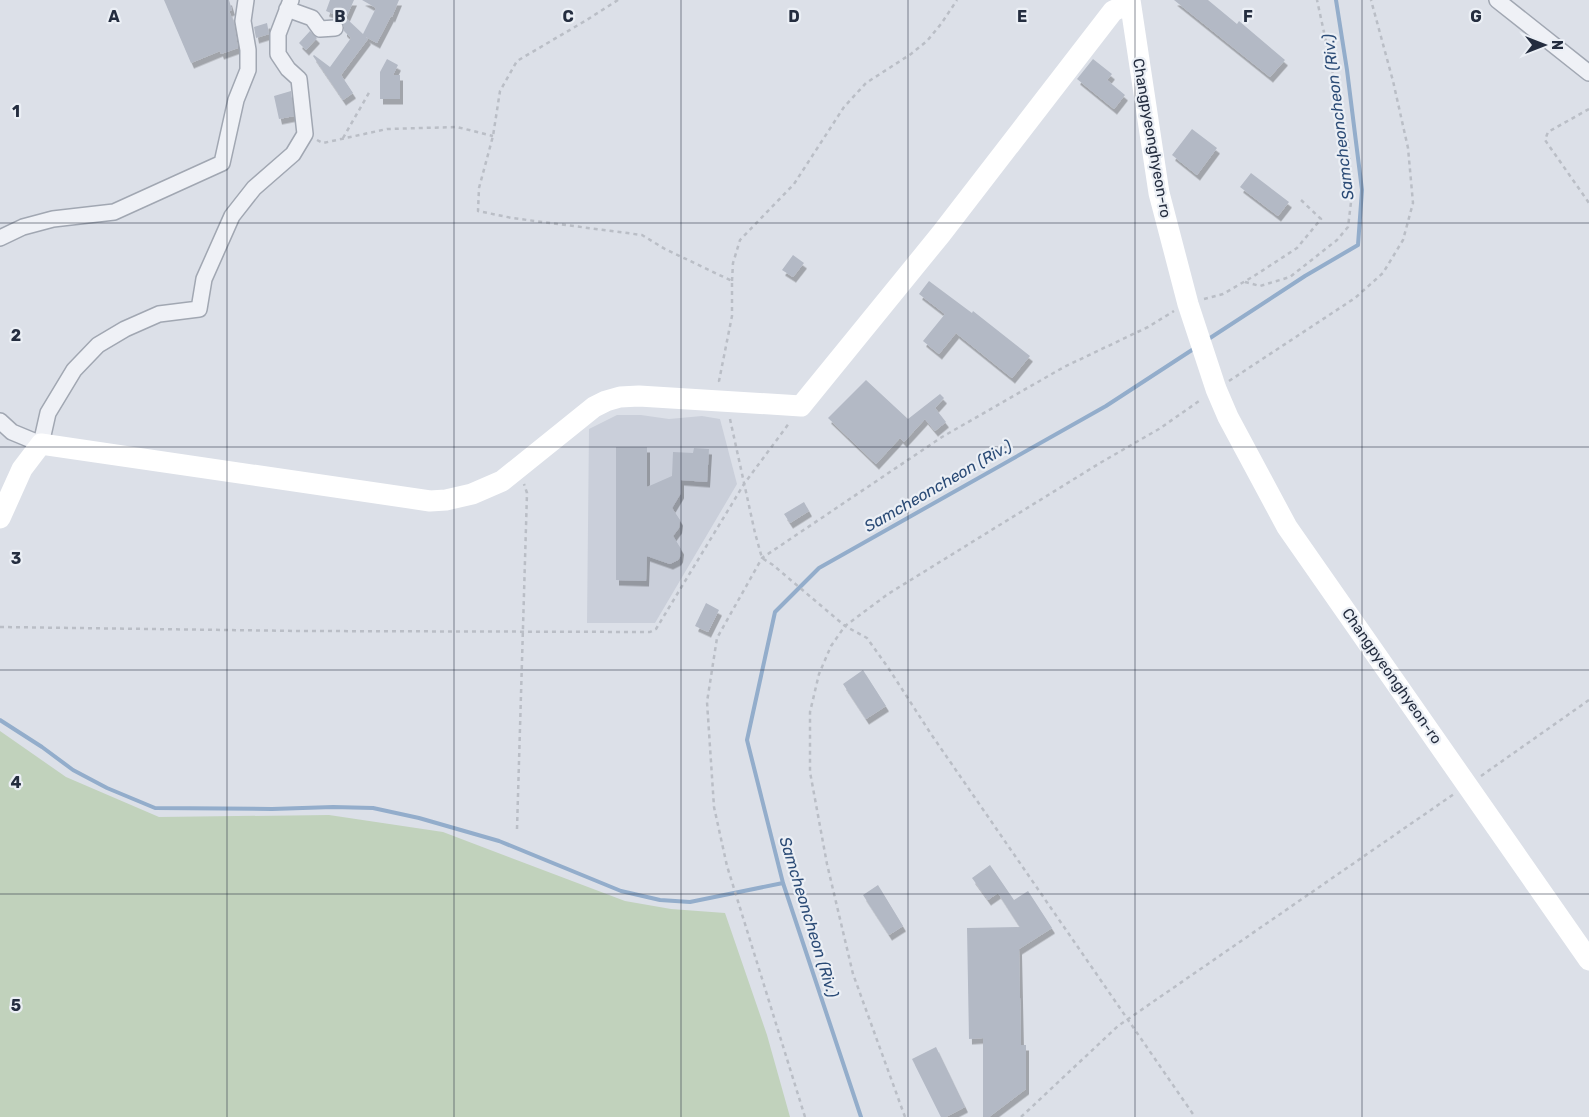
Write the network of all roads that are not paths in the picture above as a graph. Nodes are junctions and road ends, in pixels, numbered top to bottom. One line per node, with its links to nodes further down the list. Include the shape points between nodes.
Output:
1 (246, 0): 7 (street, via 243,21 248,70 236,100 222,164 114,212 52,219)
2 (1497, 0): 6 (street)
3 (1130, 2): 9 (street, via 1113,11 941,234 801,406 620,397 584,414 502,481 472,494 430,502); 11 (street, Changpyeonghyeon-ro, via 1159,193 1188,304 1228,416 1287,527)
4 (289, 5): 5 (street, via 312,18 320,29); 9 (street, via 278,34 278,54 299,79 305,134 294,154 254,188 232,216 204,279 199,309 159,314 98,345 74,370 48,412)
5 (335, 28)
6 (1589, 73)
7 (0, 238)
8 (0, 421): 9 (street, via 12,432)
9 (41, 444): 10 (street, via 22,469)
10 (0, 518)
11 (1589, 960)

